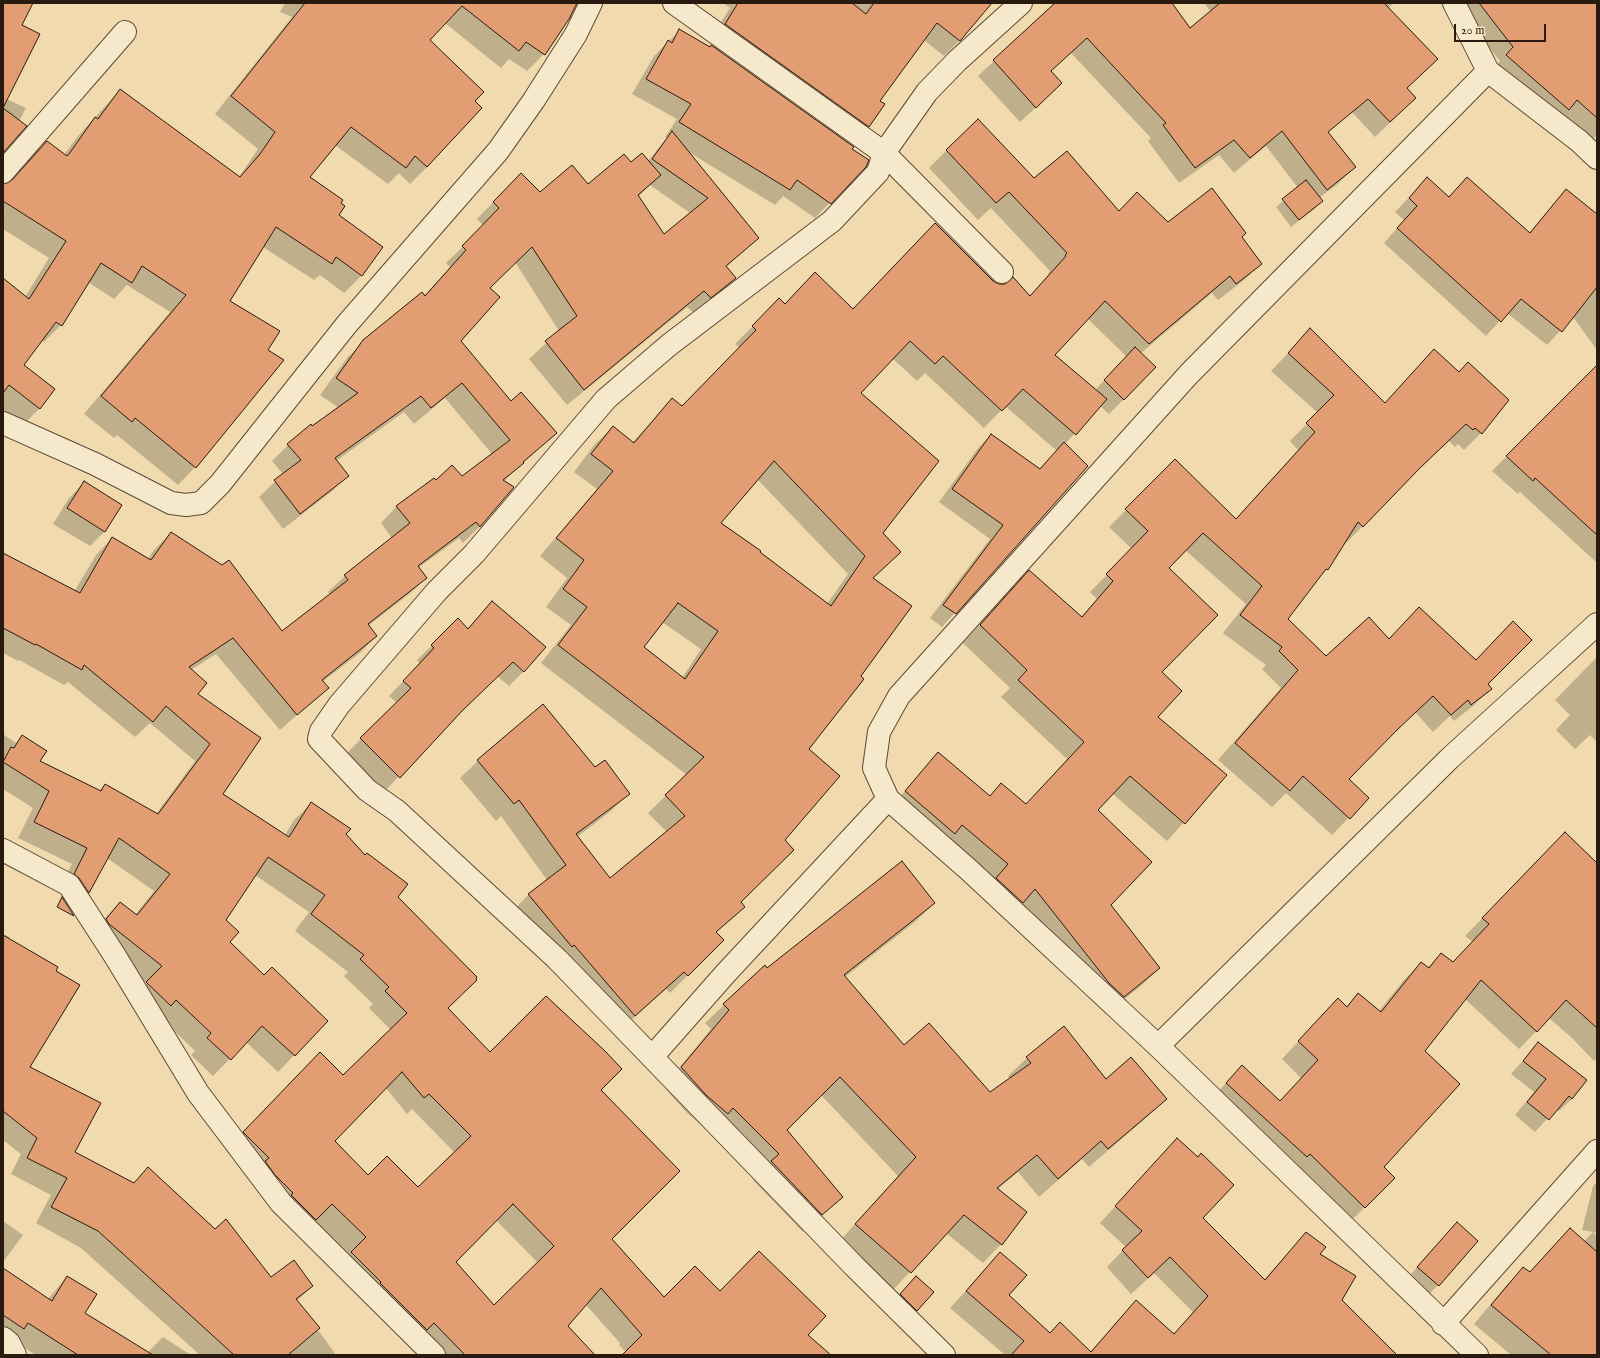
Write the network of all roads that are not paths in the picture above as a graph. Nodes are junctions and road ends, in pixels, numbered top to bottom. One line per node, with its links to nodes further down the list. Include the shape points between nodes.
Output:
1 (592, 3): 11 (street, via 576,34 498,151 347,324 220,484 201,503 171,503 95,464)
2 (674, 3): 7 (street)
3 (1021, 3): 7 (street, via 927,92)
4 (1454, 3): 6 (street)
5 (125, 32): 9 (street)
6 (1488, 71): 8 (street, via 1579,141); 13 (street, via 1189,374 899,696 878,732 874,768)
7 (884, 153): 10 (street); 16 (street, via 878,172 832,221 669,345 606,399 474,554 437,591 339,705 321,730 319,739 367,790 397,811 557,959)
8 (1597, 158)
9 (3, 172)
10 (1002, 272)
11 (3, 423)
12 (1597, 624): 15 (street, via 1450,758)
13 (888, 799): 15 (street, via 969,870); 16 (street, via 726,973)
14 (3, 850): 21 (street, via 69,885 198,1093 281,1202)
15 (1158, 1046): 18 (street, via 1414,1292)
16 (652, 1057): 22 (street)
17 (1597, 1151): 18 (street)
18 (1443, 1324): 23 (street)
19 (3, 1338): 20 (street, via 9,1343)
20 (14, 1355)
21 (434, 1355)
22 (944, 1355)
23 (1477, 1355)

